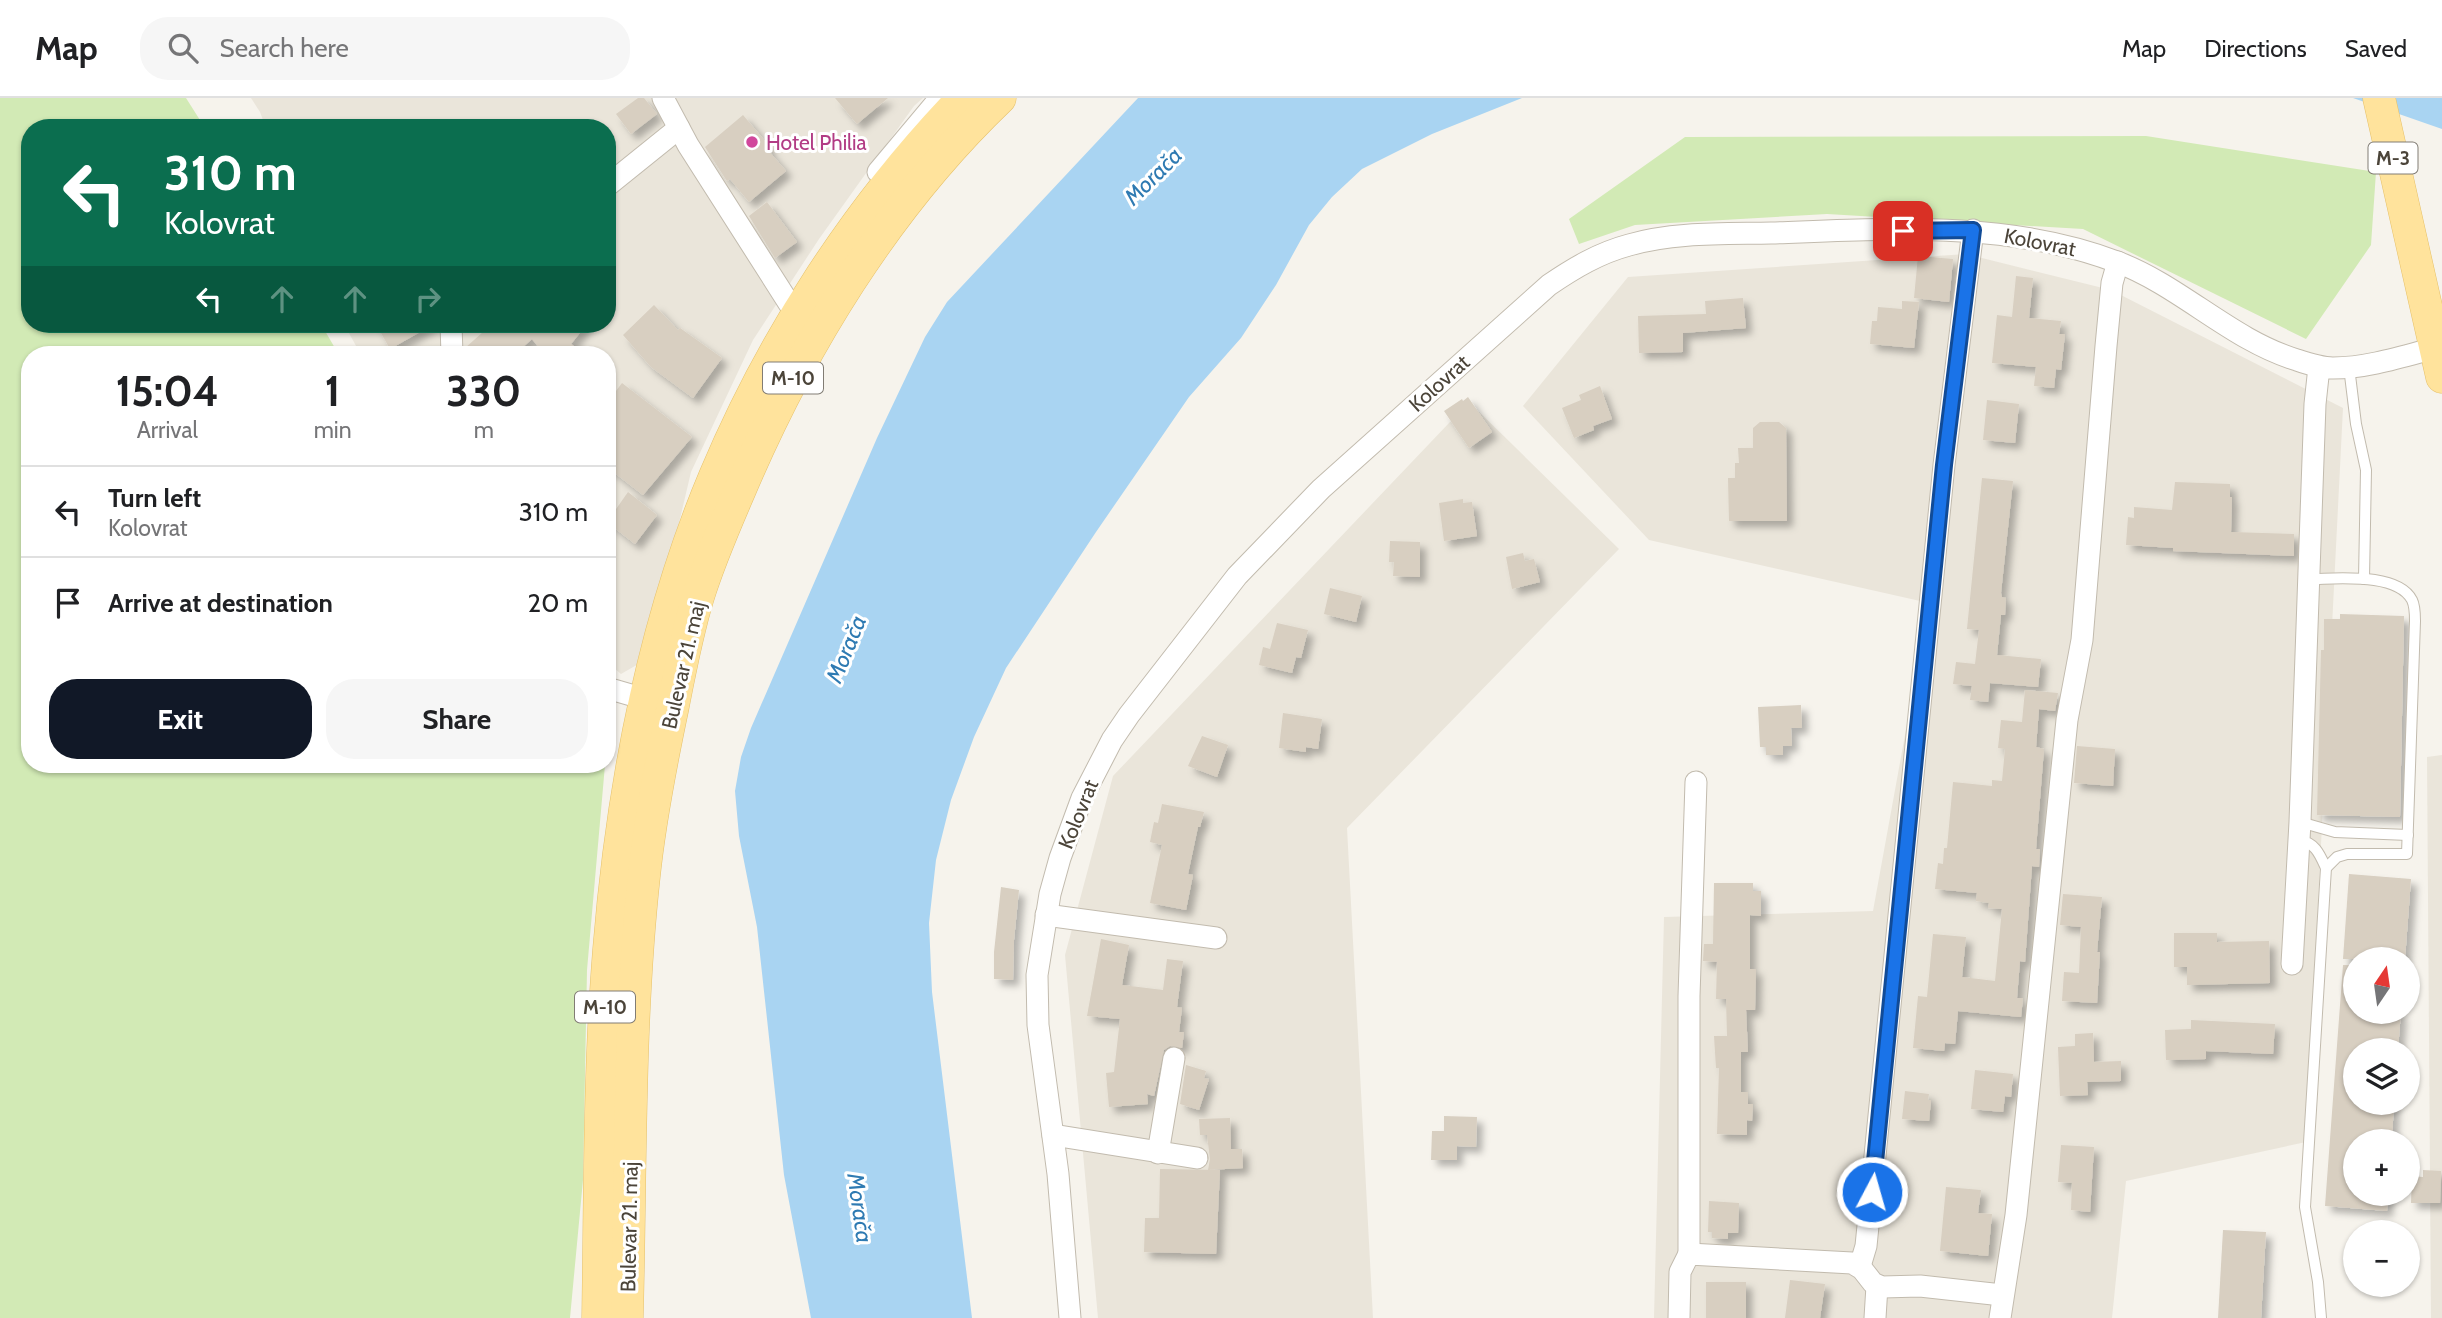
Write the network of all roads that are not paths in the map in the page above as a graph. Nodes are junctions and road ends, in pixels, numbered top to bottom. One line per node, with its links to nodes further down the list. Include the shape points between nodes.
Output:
1 (663, 98): 6 (street)
2 (940, 98): 10 (street, via 868,185)
3 (963, 98): 10 (main road, Bulevar 21. maj / M-10, via 869,207)
4 (1000, 98): 17 (main road, Bulevar 21. maj / M-10, via 945,156 884,233 799,366 713,554 687,638)
5 (2379, 98): 11 (main road, M-3)
6 (679, 128): 7 (street); 10 (street)
7 (616, 179)
8 (1973, 230): 9 (street, Kolovrat, via 2063,245); 22 (street, Kolovrat, via 1651,239 1601,254 1549,285 1311,499 1245,566 1196,626 1129,715 1097,767 1069,830); 30 (street, via 1944,465 1866,1246)
9 (2118, 262): 12 (street, Kolovrat, via 2243,337 2278,355); 32 (street, via 2112,283 2082,640 2067,720 2016,1215)
10 (793, 309): 17 (main road, Bulevar 21. maj / M-10, via 725,453 681,567 656,655)
11 (2440, 357): 13 (street, Kolovrat)
12 (2319, 367): 13 (street, Kolovrat); 14 (street)
13 (2349, 367): 15 (lane, via 2366,470)
14 (2309, 579): 15 (lane); 19 (street)
15 (2364, 579): 20 (lane, via 2396,585 2414,606)
16 (616, 690): 17 (street)
17 (659, 702): 33 (main road, Bulevar 21. maj / M-10, via 627,800 609,948); 34 (main road, Bulevar 21. maj / M-10, via 634,1011)
18 (1696, 782): 29 (street, via 1689,996)
19 (2300, 832): 20 (lane); 21 (lane); 24 (street)
20 (2408, 835): 21 (lane, via 2407,854 2347,854)
21 (2326, 868): 39 (lane, via 2305,1207)
22 (1046, 915): 23 (street); 26 (street, Kolovrat, via 1037,975 1038,1025)
23 (1216, 938)
24 (2292, 964)
25 (1174, 1058): 27 (street)
26 (1054, 1135): 27 (street); 35 (street, Kolovrat)
27 (1158, 1153): 28 (street)
28 (1196, 1158)
29 (1689, 1254): 30 (street); 36 (street, via 1680,1272)
30 (1860, 1266): 31 (street)
31 (1877, 1286): 32 (street); 37 (street)
32 (2002, 1295): 38 (street)
33 (598, 1318)
34 (627, 1318)
35 (1070, 1318)
36 (1679, 1318)
37 (1875, 1318)
38 (2000, 1318)
39 (2321, 1318)

